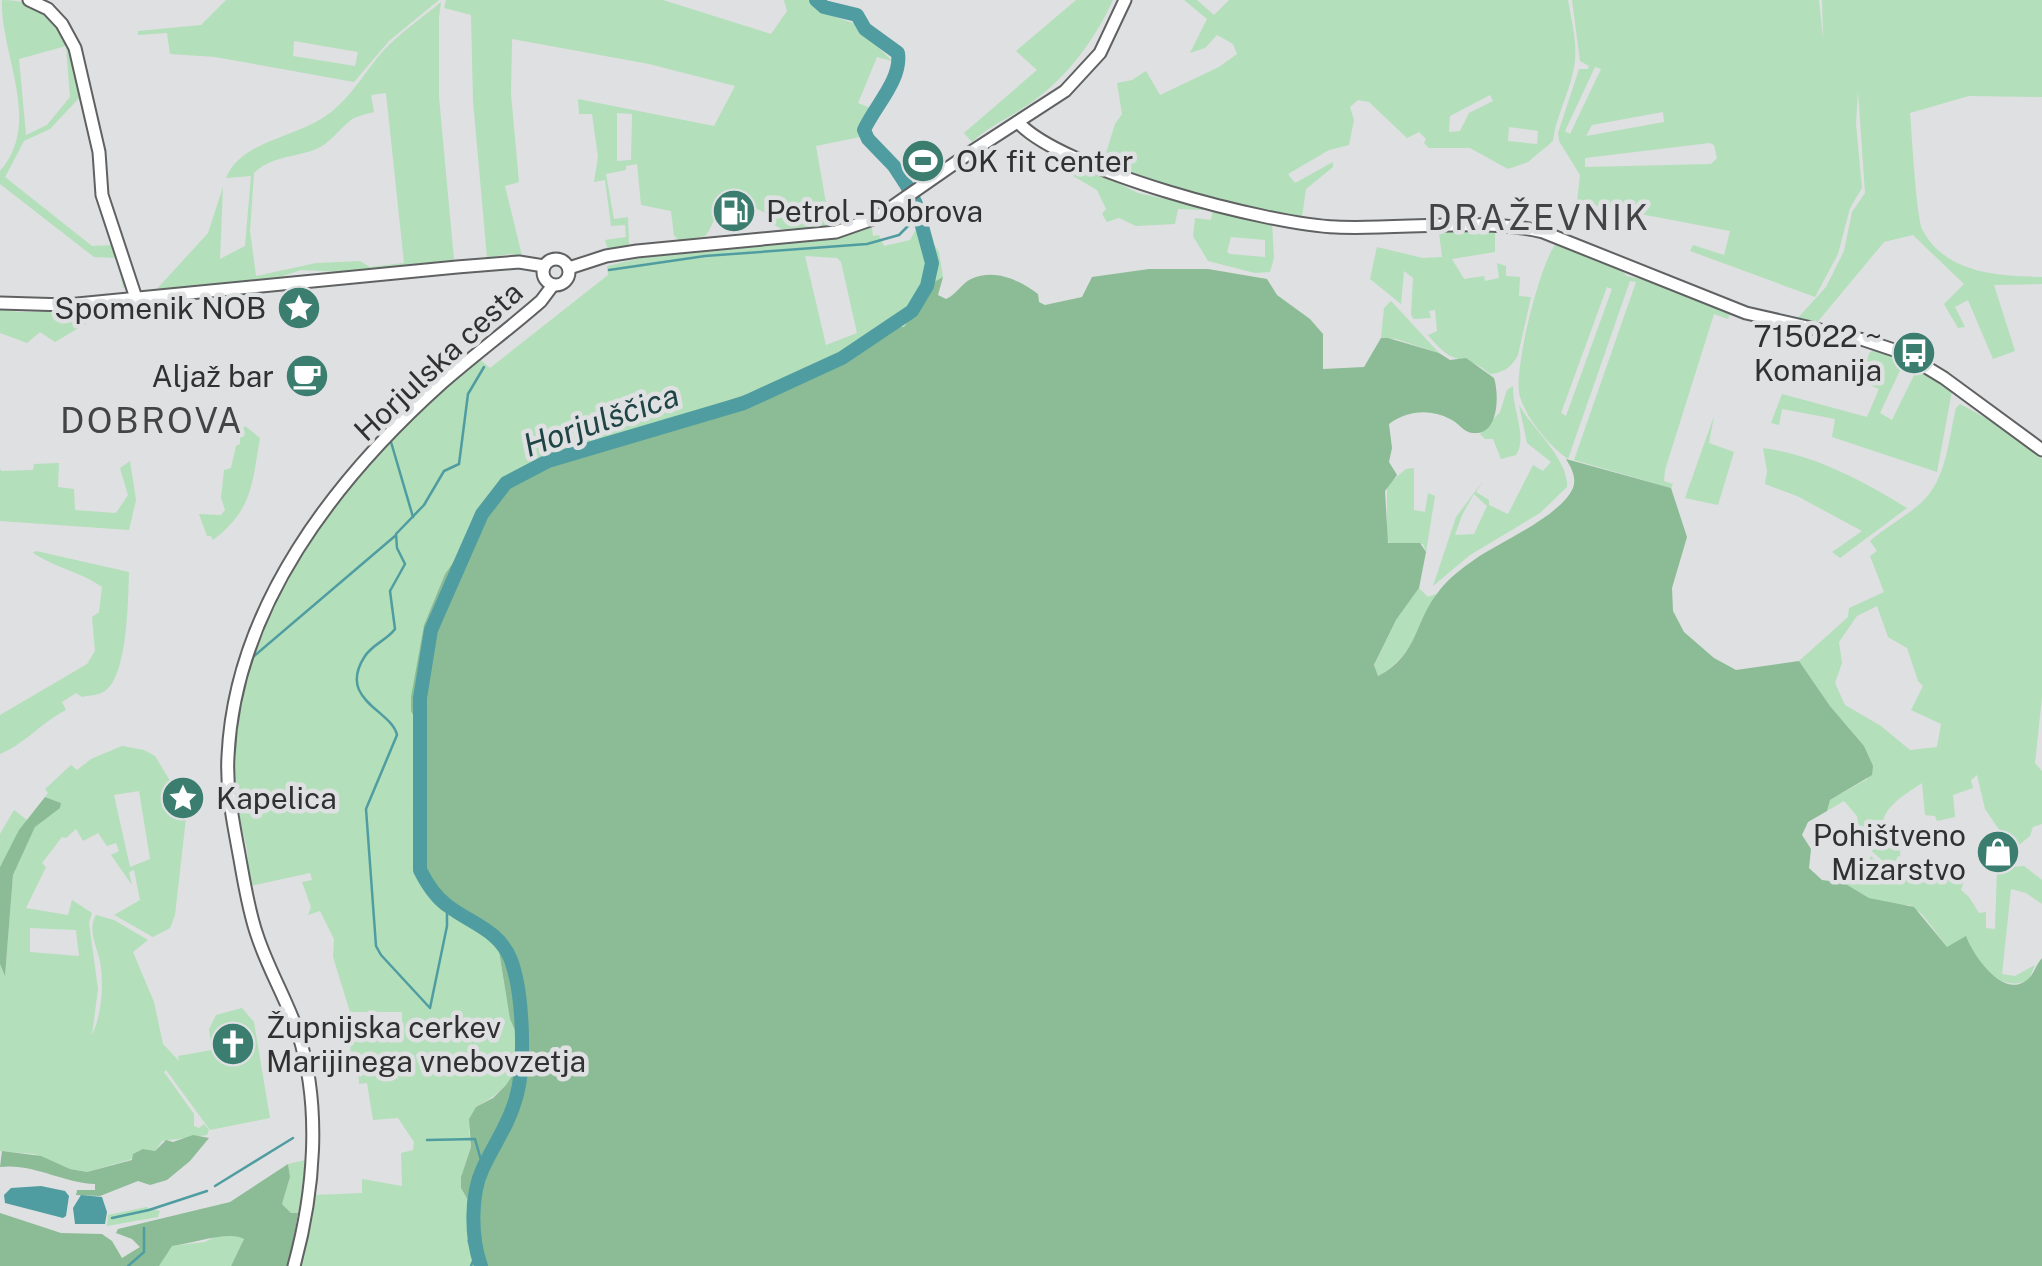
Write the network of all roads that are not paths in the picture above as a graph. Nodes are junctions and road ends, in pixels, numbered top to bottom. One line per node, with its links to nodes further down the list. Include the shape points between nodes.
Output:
1 (29, 0): 7 (street, via 62,24 75,48 102,195)
2 (1125, 0): 3 (street, via 1090,66 1052,102)
3 (1018, 122): 5 (street, via 876,218 836,232 637,251); 9 (street, via 1064,152 1188,198 1329,227 1527,228 1746,314 1902,352)
4 (544, 266): 5 (street, via 554,259); 6 (street); 7 (street, via 519,262)
5 (568, 268): 6 (street, via 566,281)
6 (552, 285): 10 (street, Horjulska cesta, via 416,407 334,498 276,589 243,664 230,732 230,805 250,912 299,1034 309,1086 312,1161)
7 (136, 298): 8 (street)
8 (0, 303)
9 (2042, 450)
10 (294, 1266)

